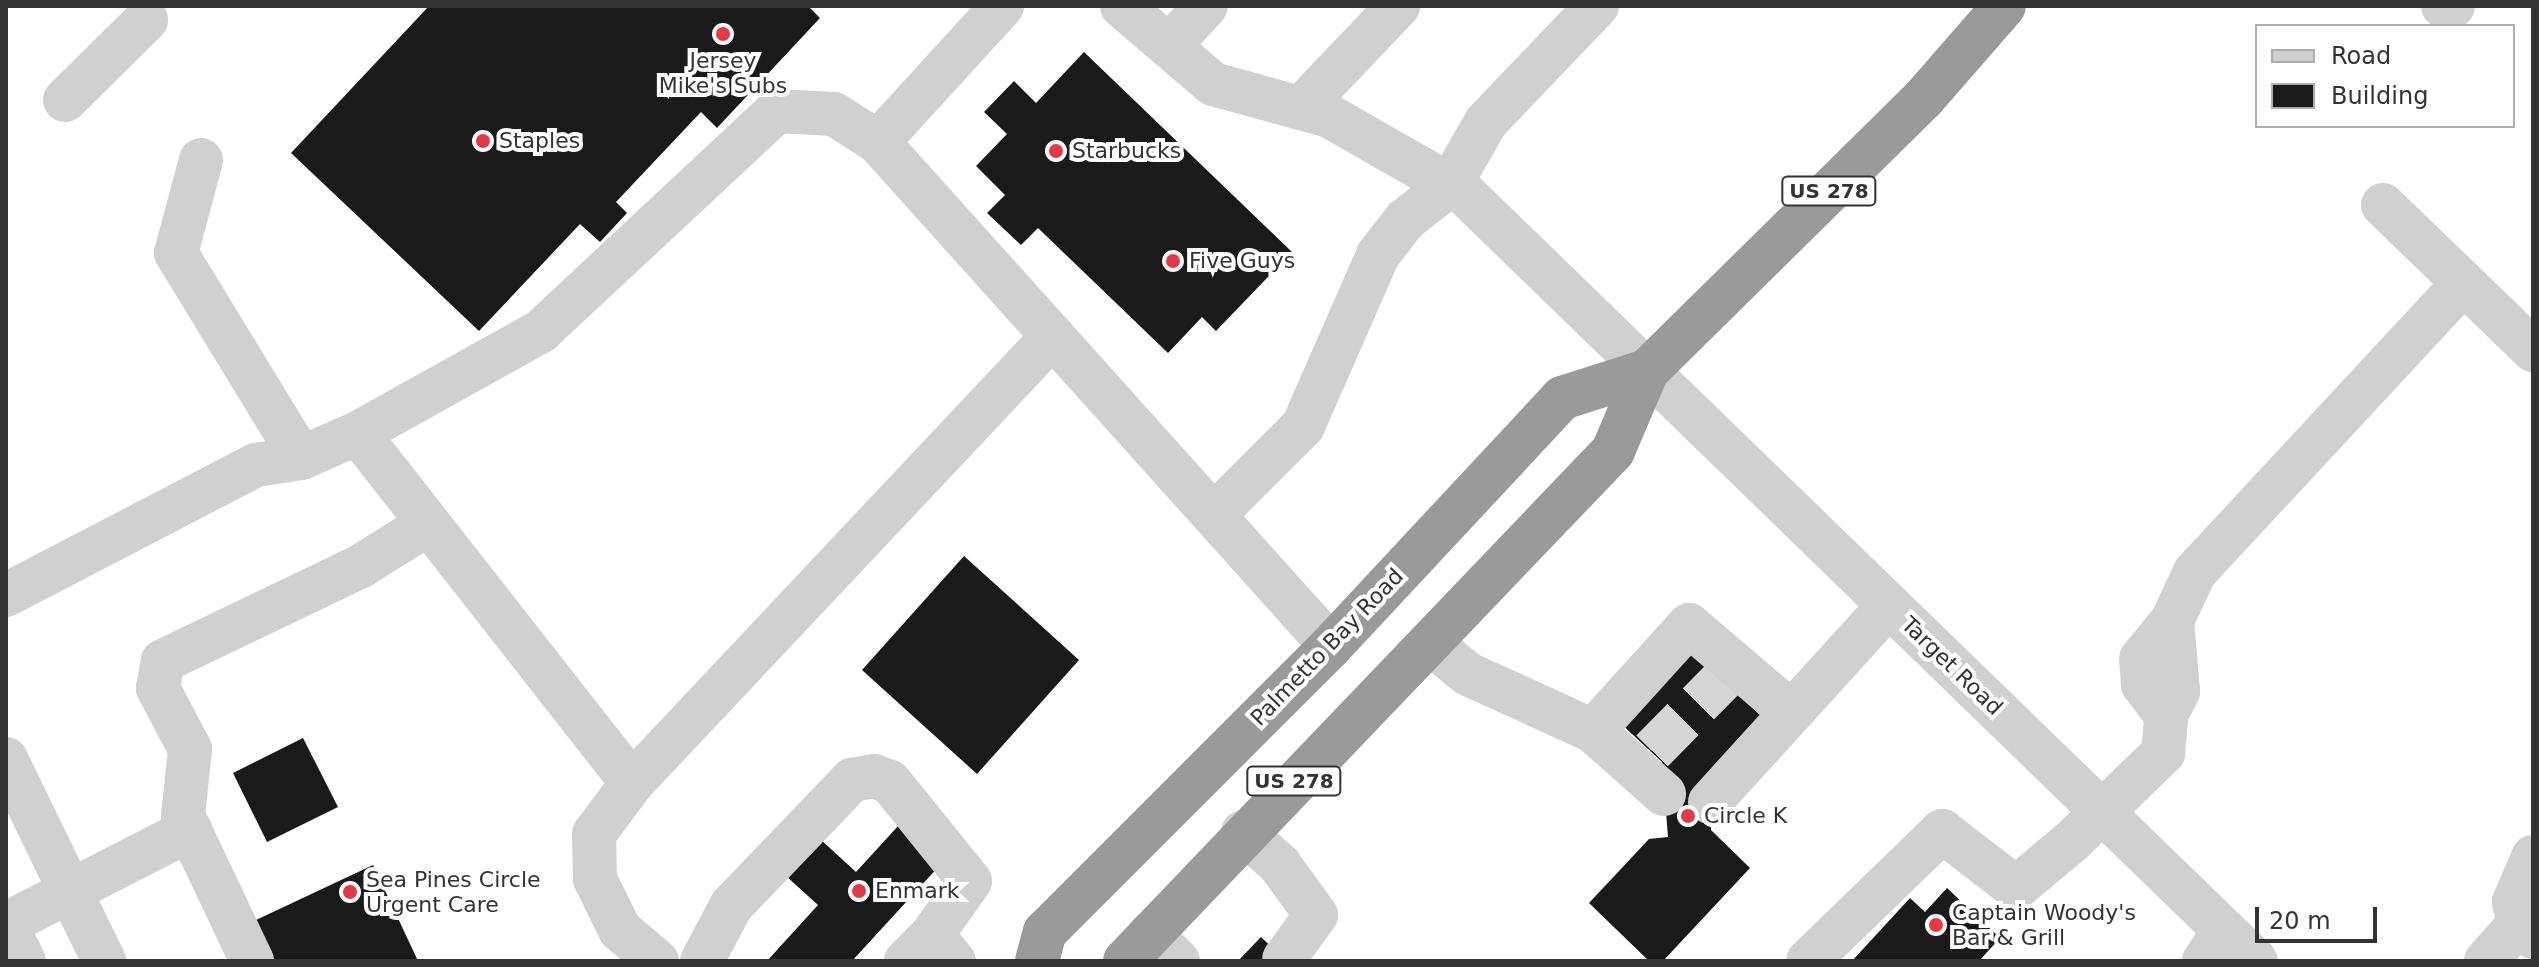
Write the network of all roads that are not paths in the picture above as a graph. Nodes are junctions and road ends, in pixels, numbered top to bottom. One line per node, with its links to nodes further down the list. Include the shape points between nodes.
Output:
1 (1002, 6): 13 (street)
2 (1122, 6): 10 (street, Target Road)
3 (1206, 6): 10 (street)
4 (1398, 6): 12 (street)
5 (1597, 6): 15 (street, via 1486,122)
6 (2004, 6): 20 (highway, Palmetto Bay Road / US 278, via 1923,99)
7 (2443, 6): 8 (street)
8 (2453, 6)
9 (146, 20): 11 (street)
10 (1169, 46): 12 (street, Target Road, via 1213,84)
11 (65, 100)
12 (1301, 108): 15 (street, Target Road)
13 (878, 142): 18 (street); 21 (street, via 834,114 777,111 541,331)
14 (201, 160): 22 (street, via 176,253)
15 (1450, 185): 20 (street, Target Road); 23 (street, via 1405,220 1378,255 1303,426)
16 (2383, 205): 17 (street)
17 (2463, 284): 19 (street); 35 (street, via 2195,572 2172,621 2178,691 2166,715 2163,753)
18 (1053, 336): 23 (street); 33 (street)
19 (2533, 350)
20 (1647, 371): 26 (street, Target Road); 27 (highway, Palmetto Bay Road / US 278, via 1613,451); 28 (highway, Palmetto Bay Road / US 278, via 1562,398)
21 (358, 433): 22 (street); 24 (street)
22 (301, 458): 25 (street, via 256,465)
23 (1215, 514): 28 (street)
24 (428, 524): 33 (street); 36 (street, via 361,566 163,661 158,688 190,749 183,816)
25 (6, 595)
26 (1889, 605): 29 (street); 35 (street, Target Road)
27 (1430, 643): 30 (street, via 1468,674); 37 (highway, Palmetto Bay Road / US 278)
28 (1331, 646): 51 (highway, Palmetto Bay Road / US 278, via 1045,932)
29 (1791, 712): 30 (street, via 1729,673 1689,625); 34 (street)
30 (1593, 731): 32 (street)
31 (6, 759): 39 (street)
32 (1650, 772)
33 (632, 783): 49 (street, via 594,834 595,879 620,930)
34 (1710, 802)
35 (2100, 809): 42 (street, Target Road); 52 (street, via 2016,888 1942,831)
36 (190, 830): 39 (street); 48 (street)
37 (1243, 832): 44 (highway, Palmetto Bay Road / US 278); 45 (street, via 1279,864 1316,915)
38 (2533, 857): 41 (street, via 2514,902)
39 (70, 891): 40 (street); 47 (street)
40 (6, 924): 46 (street)
41 (2526, 931): 54 (street)
42 (2214, 945): 53 (street, Target Road)
43 (931, 952): 50 (street, via 970,881 890,782 874,776 852,780 731,906)
44 (1151, 952)
45 (1284, 959)
46 (24, 961)
47 (104, 961)
48 (252, 961)
49 (657, 961)
50 (702, 961)
51 (1037, 961)
52 (1808, 961)
53 (2256, 961)
54 (2486, 961)

